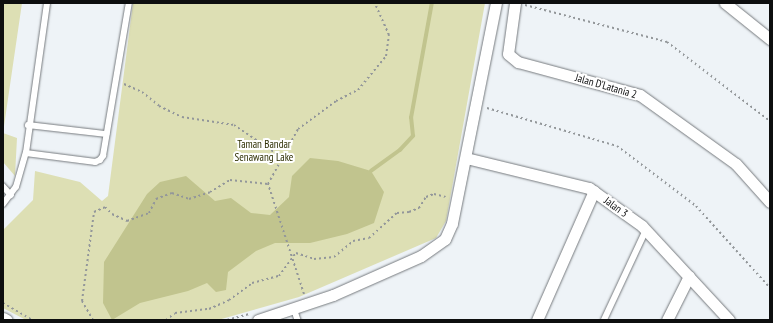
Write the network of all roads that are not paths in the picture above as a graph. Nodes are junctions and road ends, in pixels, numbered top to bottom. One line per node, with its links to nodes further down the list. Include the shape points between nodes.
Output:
1 (47, 3): 7 (lane)
2 (129, 3): 8 (lane)
3 (496, 3): 10 (street)
4 (725, 3): 6 (street)
5 (519, 4): 14 (street, Jalan D’Latania 2, via 508,54 518,62 640,95 736,164)
6 (770, 39)
7 (28, 125): 8 (lane); 9 (lane)
8 (106, 134): 9 (lane, via 103,156 95,162)
9 (26, 153): 13 (lane, via 16,187)
10 (466, 158): 12 (street, Jalan 3); 18 (street, via 452,223 445,239 421,256)
11 (3, 186): 13 (lane)
12 (594, 191): 16 (street, Jalan 3); 23 (street)
13 (11, 195): 15 (lane)
14 (770, 202)
15 (3, 204)
16 (646, 230): 17 (street, Jalan 3); 24 (lane)
17 (689, 276): 25 (street); 26 (street, Jalan 3)
18 (294, 308): 19 (street); 22 (lane)
19 (262, 317)
20 (3, 318): 21 (street)
21 (7, 320)
22 (298, 320)
23 (537, 320)
24 (604, 320)
25 (667, 320)
26 (729, 320)

